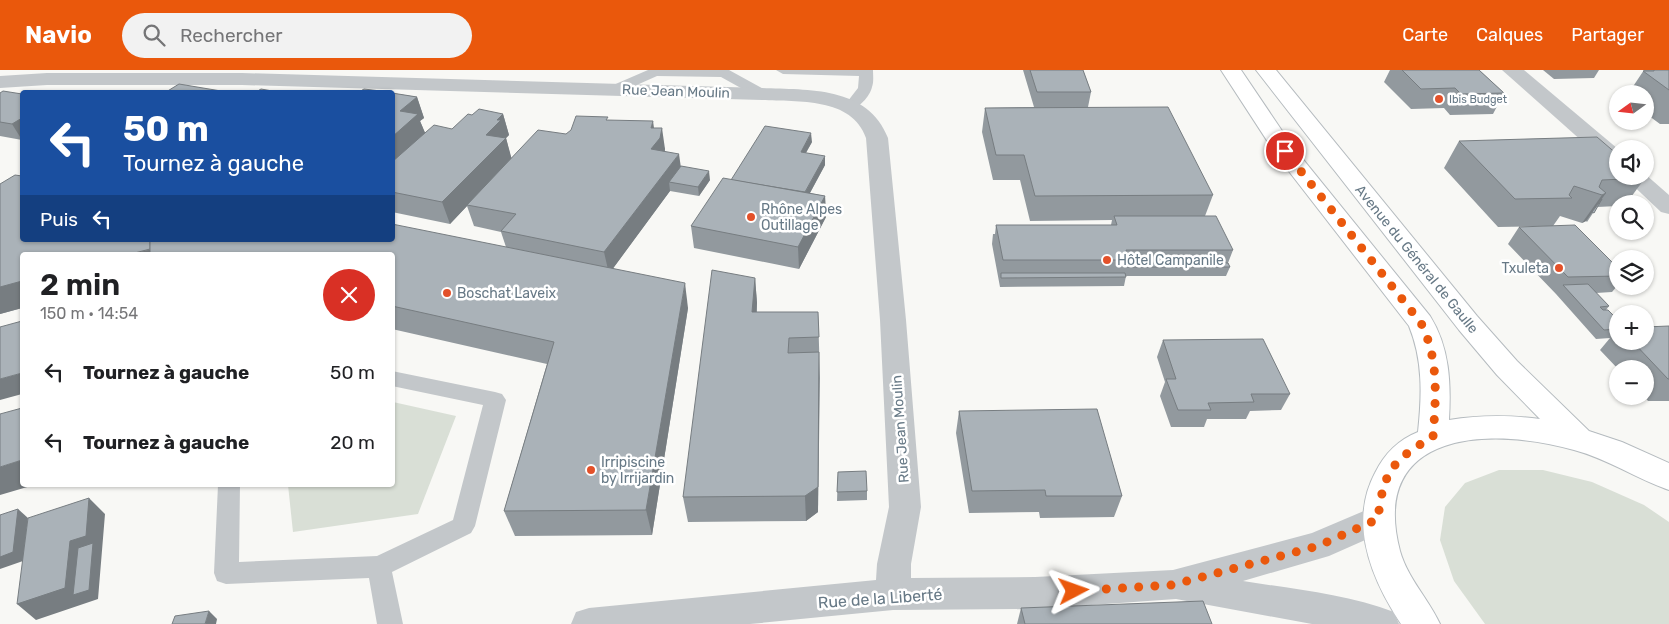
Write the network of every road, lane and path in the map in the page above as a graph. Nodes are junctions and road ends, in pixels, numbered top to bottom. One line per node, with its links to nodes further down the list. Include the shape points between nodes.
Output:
1 (782, 70): 5 (lane)
2 (1231, 70): 13 (main road, via 1285,151 1421,323 1428,338 1436,375)
3 (1266, 70): 14 (main road, Avenue du Général de Gaulle, via 1468,323 1507,368)
4 (1512, 70): 9 (street)
5 (866, 71): 8 (lane, via 865,88)
6 (30, 75): 7 (street, Rue Jean Moulin); 8 (street, Rue Jean Moulin, via 762,94 829,98)
7 (0, 82)
8 (851, 106): 20 (street, Rue Jean Moulin, via 870,122 877,138 893,320 906,507 894,564)
9 (1609, 153)
10 (1644, 185): 11 (street)
11 (1669, 207)
12 (395, 379): 18 (lane, via 495,400 463,526)
13 (1433, 437): 14 (main road, via 1463,429 1498,426); 17 (main road, via 1410,450 1392,468 1381,491)
14 (1578, 439): 15 (main road, via 1621,454)
15 (1669, 478)
16 (229, 487): 18 (lane, via 226,573)
17 (1378, 519): 19 (street, Rue de la Liberté, via 1318,546); 25 (main road, via 1382,547 1393,577)
18 (379, 567): 22 (lane)
19 (1172, 585): 20 (street, Rue de la Liberté, via 1035,593); 24 (street, Rue de la Liberté, via 1307,607)
20 (893, 594): 21 (street, Rue de la Liberté)
21 (715, 618): 23 (street, Rue de la Liberté)
22 (390, 624)
23 (589, 624)
24 (1381, 624)
25 (1422, 624)

